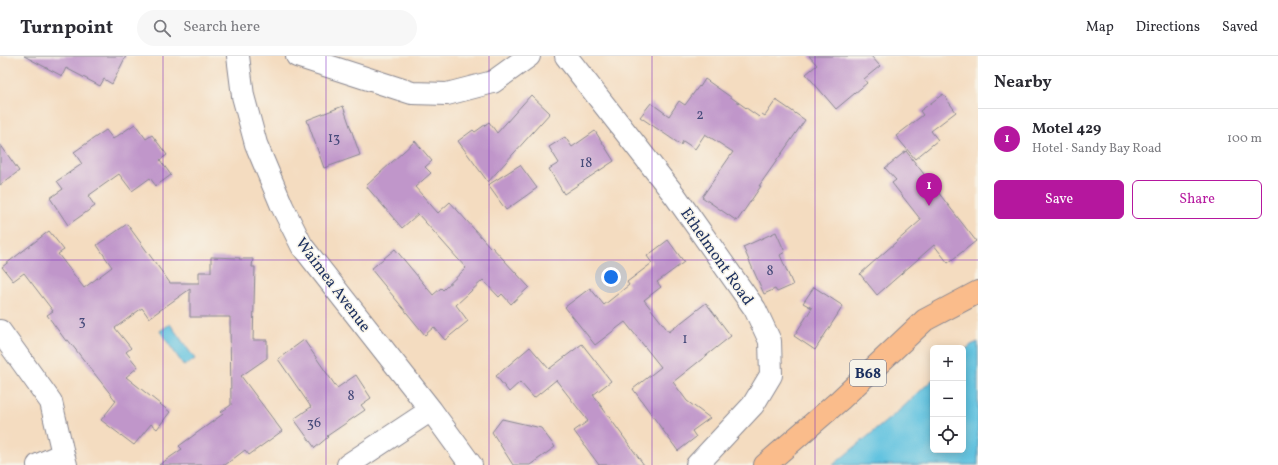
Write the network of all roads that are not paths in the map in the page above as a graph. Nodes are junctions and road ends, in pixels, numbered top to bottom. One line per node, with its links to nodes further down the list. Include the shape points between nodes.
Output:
1 (238, 56): 7 (street, Waimea Avenue, via 244,96 256,144 302,246)
2 (297, 56): 3 (street, via 412,93 447,94 493,82)
3 (529, 56)
4 (566, 56): 12 (street, Ethelmont Road, via 676,197 755,309 770,341 771,375 753,405)
5 (978, 292): 13 (main road, B68, via 925,320 840,400)
6 (0, 331): 8 (street, via 51,402)
7 (431, 410): 10 (street); 11 (street, Waimea Avenue)
8 (64, 460): 9 (street)
9 (38, 465)
10 (348, 465)
11 (471, 465)
12 (697, 465)
13 (765, 465)

